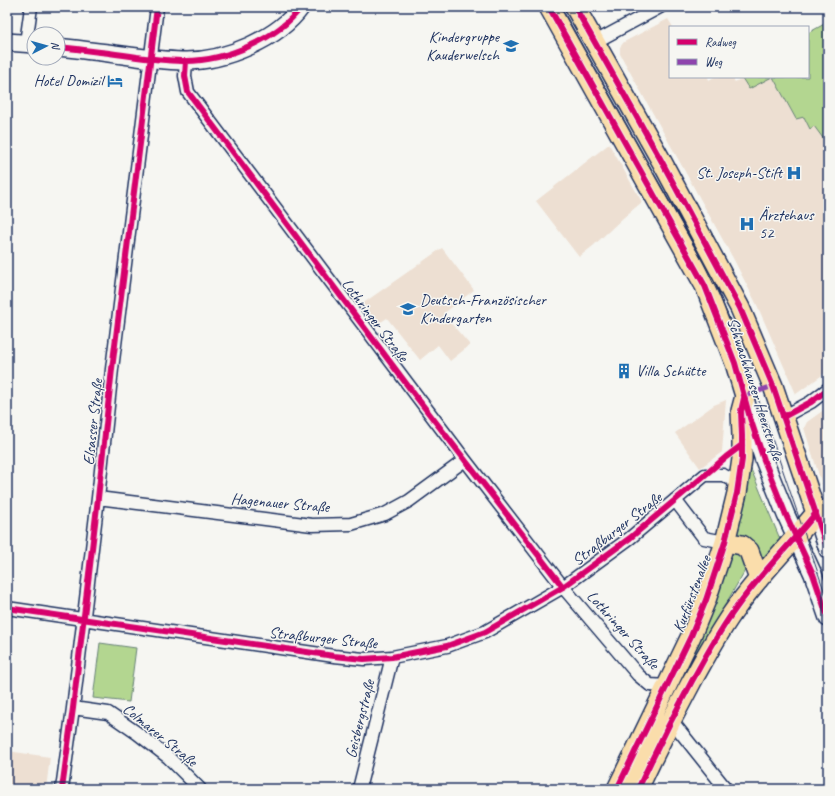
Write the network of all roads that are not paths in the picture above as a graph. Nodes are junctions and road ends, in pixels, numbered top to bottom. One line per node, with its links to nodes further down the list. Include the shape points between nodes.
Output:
1 (31, 7): 7 (street)
2 (157, 7): 12 (street, Elsasser Straße)
3 (301, 7): 13 (main road, via 274,33 244,49 215,58)
4 (549, 7): 15 (main road, Schwachhauser Heerstraße, via 705,286)
5 (575, 7): 9 (main road, Schwachhauser Heerstraße)
6 (660, 7): 9 (street)
7 (30, 26)
8 (7, 42): 10 (main road)
9 (595, 42): 16 (main road, Schwachhauser Heerstraße, via 740,308 773,386)
10 (26, 44)
11 (66, 48): 12 (main road)
12 (150, 58): 13 (main road); 19 (street, Elsasser Straße)
13 (186, 61): 17 (street, Lothringer Straße, via 188,92)
14 (828, 389): 16 (street, via 811,402)
15 (745, 396): 18 (main road, Kurfürstenallee, via 741,410 742,458); 22 (main road, Schwachhauser Heerstraße, via 764,460)
16 (783, 417): 21 (main road, Schwachhauser Heerstraße)
17 (465, 460): 19 (street, Hagenauer Straße, via 409,501 385,514 351,524 312,525); 26 (street, Lothringer Straße)
18 (738, 483): 20 (street, Straßburger Straße, via 723,475 705,476); 23 (main road, Kurfürstenallee)
19 (98, 498): 29 (street, Elsasser Straße)
20 (675, 500): 23 (street, Straßburger Straße, via 704,538); 26 (street, Straßburger Straße, via 630,538)
21 (816, 513): 22 (main road); 24 (main road, Schwachhauser Heerstraße)
22 (796, 536): 25 (main road); 28 (main road, Schwachhauser Heerstraße, via 813,574)
23 (725, 542): 25 (main road, via 742,545 749,551); 31 (main road, Kurfürstenallee, via 706,600)
24 (828, 550)
25 (759, 579): 33 (main road, via 714,641)
26 (563, 587): 30 (street, Straßburger Straße, via 485,632 446,646); 31 (street, Lothringer Straße, via 638,675 650,685)
27 (7, 608): 29 (street, Straßburger Straße)
28 (828, 618)
29 (83, 619): 30 (street, Straßburger Straße, via 334,656 364,659); 32 (street, Elsasser Straße)
30 (392, 657): 36 (street, Geisbergstraße)
31 (666, 686): 37 (main road, Kurfürstenallee)
32 (73, 708): 34 (street, Elsasser Straße); 35 (street, Colmarer Straße, via 108,713 168,757)
33 (671, 720): 38 (main road); 39 (street)
34 (62, 789)
35 (200, 789)
36 (358, 789)
37 (617, 789)
38 (638, 789)
39 (726, 789)

